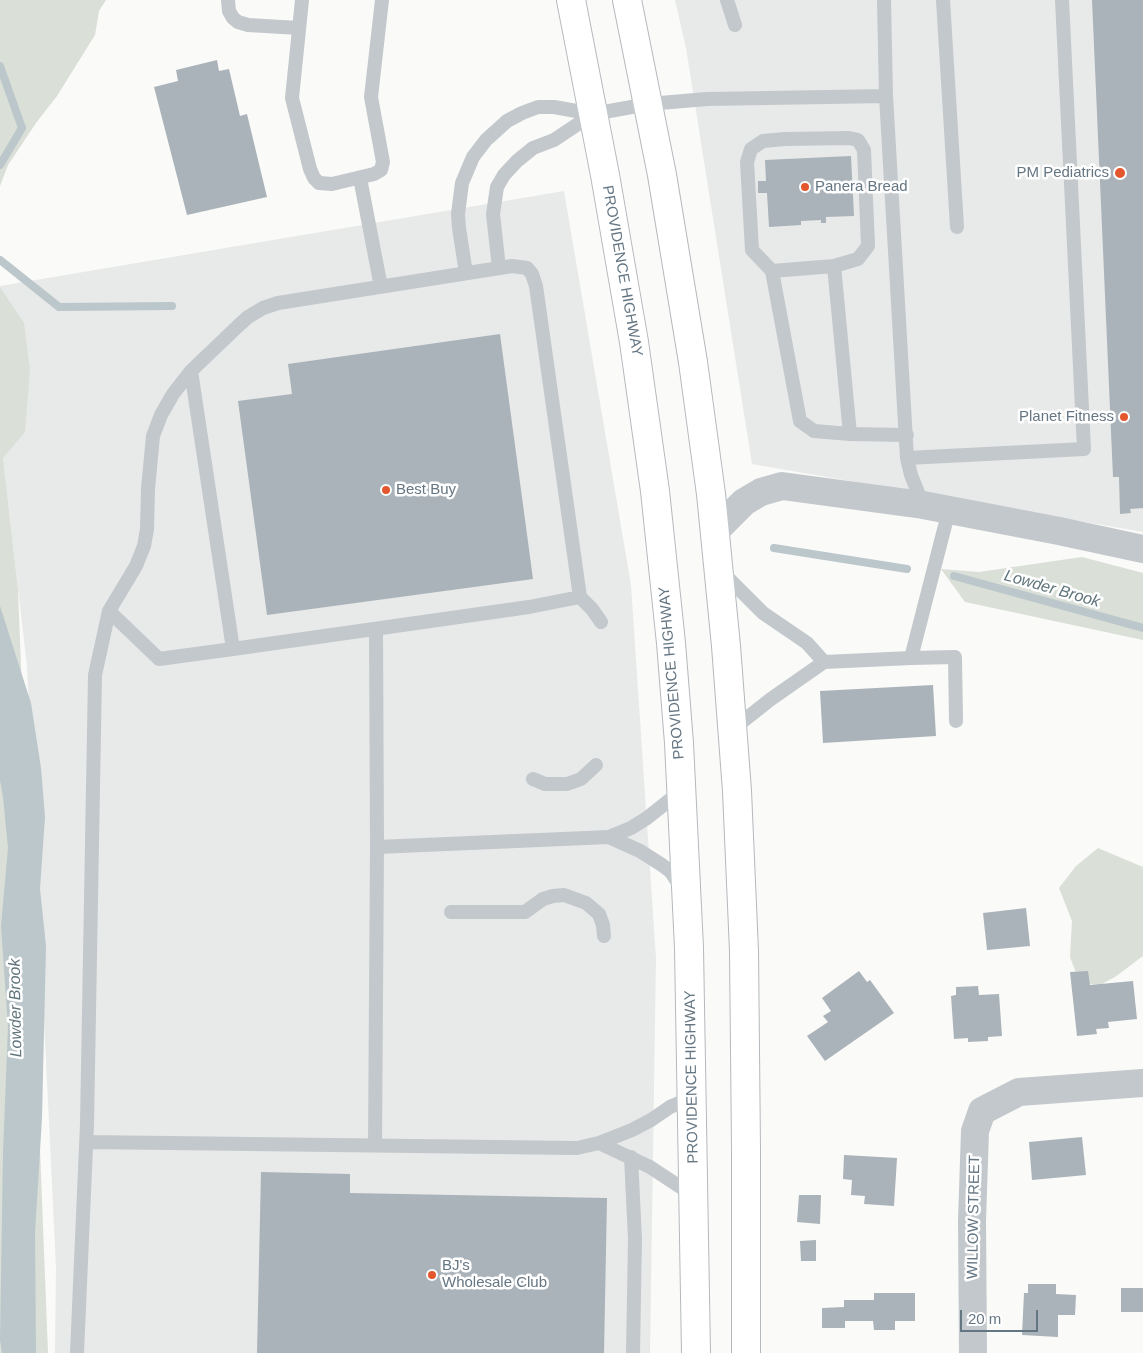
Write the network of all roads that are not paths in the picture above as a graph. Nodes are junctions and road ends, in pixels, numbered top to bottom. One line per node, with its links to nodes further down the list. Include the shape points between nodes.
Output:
1 (228, 0): 11 (lane, via 233,18 248,26)
2 (302, 0): 11 (lane)
3 (382, 0): 15 (lane, via 370,97 383,162 381,170)
4 (571, 0): 14 (highway, PROVIDENCE HIGHWAY)
5 (627, 0): 13 (highway)
6 (727, 0): 10 (lane)
7 (884, 0): 12 (lane)
8 (943, 0): 16 (lane)
9 (1062, 0): 25 (lane, via 1084,449)
10 (735, 25)
11 (299, 28): 15 (lane, via 292,98 310,169 319,183 324,184)
12 (886, 96): 13 (lane, via 707,99); 24 (lane)
13 (648, 104): 14 (lane); 28 (highway, via 684,302)
14 (594, 114): 18 (lane, via 554,140 533,148 504,175 497,187 493,214); 20 (lane, via 538,107 507,121 479,148 466,172 460,196 459,228); 42 (highway, PROVIDENCE HIGHWAY, via 629,308 655,492 672,651)
15 (360, 178): 21 (lane)
16 (957, 227)
17 (834, 266): 19 (lane); 19 (lane, via 858,259 868,246 864,150 858,140 849,138 785,139 763,141 751,149 747,162 752,250); 23 (lane)
18 (499, 268): 20 (lane); 31 (lane, via 527,268 536,286)
19 (772, 271): 23 (lane, via 800,421 814,431)
20 (466, 274): 21 (lane)
21 (381, 287): 22 (lane, via 263,308 248,317)
22 (191, 371): 32 (lane, via 172,394 153,436 148,529 144,546); 35 (lane)
23 (850, 434): 24 (lane)
24 (907, 435): 25 (lane)
25 (908, 458): 26 (lane, via 911,476)
26 (923, 505): 27 (street); 28 (street, via 782,486 761,492 744,502)
27 (949, 510): 29 (street); 36 (lane)
28 (715, 531): 30 (highway)
29 (1143, 550)
30 (719, 568): 37 (lane, via 763,614 807,643); 39 (highway)
31 (580, 597): 33 (lane); 34 (lane)
32 (109, 611): 35 (lane, via 159,659); 50 (lane, via 95,675)
33 (601, 622)
34 (376, 629): 35 (lane); 44 (lane)
35 (234, 649)
36 (911, 658): 37 (lane); 38 (lane, via 955,657)
37 (824, 662): 39 (lane)
38 (956, 721)
39 (733, 729): 58 (highway, via 744,951)
40 (596, 765): 41 (lane, via 581,779 567,784 545,784)
41 (533, 780)
42 (682, 791): 43 (lane, via 648,818); 45 (highway, PROVIDENCE HIGHWAY)
43 (610, 837): 44 (lane); 45 (lane, via 662,865)
44 (376, 847): 52 (lane)
45 (687, 896): 49 (highway, PROVIDENCE HIGHWAY)
46 (452, 912): 47 (lane, via 525,912 542,899 564,895 586,903 599,914)
47 (604, 936)
48 (1143, 1083): 59 (street, WILLOW STREET, via 1019,1092 982,1111 975,1131)
49 (693, 1097): 51 (lane); 54 (highway, PROVIDENCE HIGHWAY)
50 (87, 1142): 52 (lane); 55 (lane)
51 (600, 1143): 52 (lane, via 577,1148); 53 (lane)
52 (375, 1145)
53 (631, 1157): 54 (lane); 56 (lane, via 635,1239)
54 (694, 1196): 57 (highway, PROVIDENCE HIGHWAY)
55 (76, 1353)
56 (633, 1353)
57 (696, 1353)
58 (746, 1353)
59 (973, 1353)

